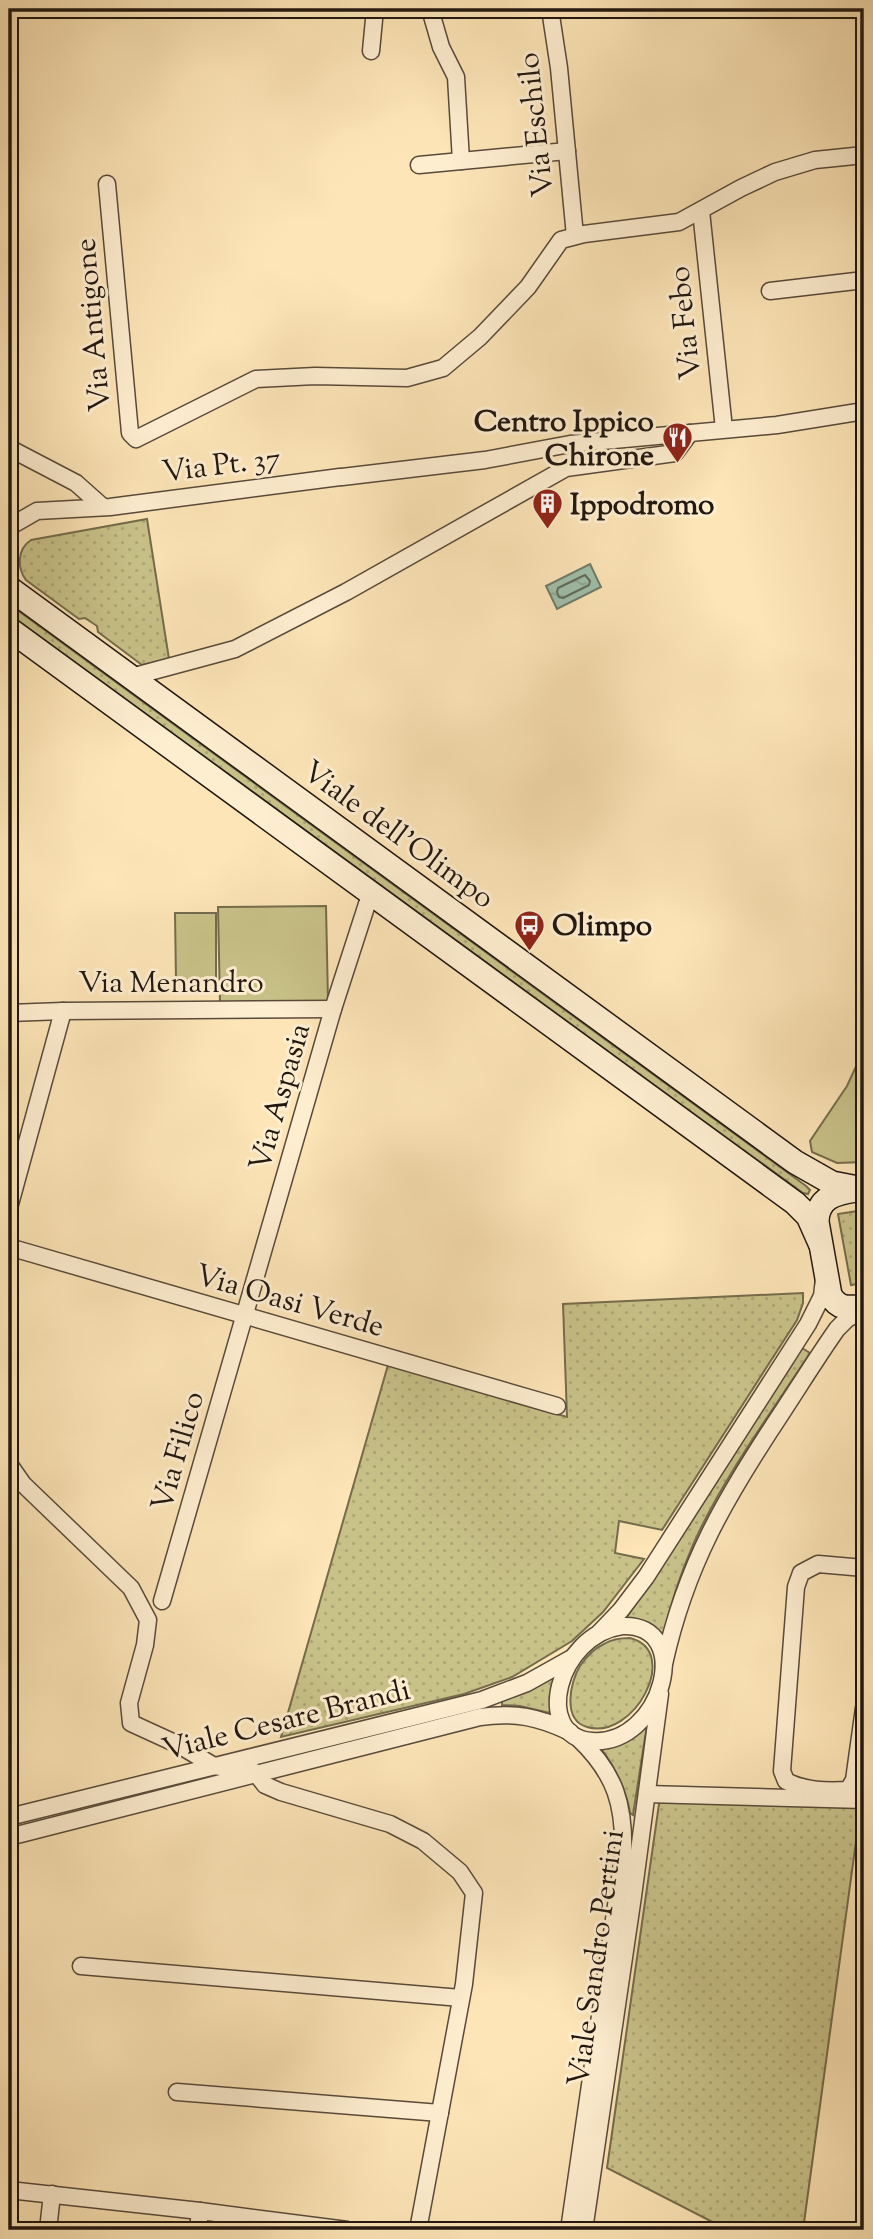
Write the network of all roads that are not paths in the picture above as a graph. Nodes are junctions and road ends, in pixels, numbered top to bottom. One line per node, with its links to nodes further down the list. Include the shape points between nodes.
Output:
1 (375, 9): 4 (street)
2 (430, 9): 7 (street, via 456,77)
3 (550, 9): 5 (street, Via Eschilo)
4 (371, 51)
5 (567, 151): 7 (street); 11 (street, Via Eschilo)
6 (864, 155): 10 (street, via 815,160 775,172)
7 (461, 161): 8 (street)
8 (418, 165)
9 (107, 184): 11 (street, Via Antigone, via 130,433 136,439 256,379 407,378 443,368 528,286 561,240)
10 (701, 211): 11 (street, via 679,222); 15 (street, Via Febo)
11 (575, 236)
12 (864, 280): 13 (street)
13 (770, 291)
14 (864, 411): 15 (street, Via Pt. 37)
15 (724, 429): 16 (street, Via Pt. 37)
16 (690, 433): 18 (street, Via Pt. 37, via 570,444 485,460); 22 (street, via 674,453 566,468 236,649)
17 (9, 448): 18 (street, via 76,483)
18 (107, 507): 19 (street, Via Pt. 37, via 37,511)
19 (9, 527)
20 (9, 588): 22 (street, Viale dell'Olimpo)
21 (9, 629): 23 (street)
22 (131, 677): 27 (street, Viale dell'Olimpo, via 795,1162 832,1183)
23 (373, 895): 24 (street, Via Aspasia); 29 (street, via 795,1203 808,1216)
24 (333, 1009): 25 (street, Via Menandro); 33 (street, Via Aspasia)
25 (63, 1010): 26 (street, Via Menandro); 28 (street)
26 (9, 1013)
27 (863, 1189): 29 (street, via 831,1195 821,1204 817,1214)
28 (9, 1208)
29 (820, 1243): 31 (street)
30 (9, 1247): 33 (street, Via Oasi Verde)
31 (824, 1266): 32 (street, via 834,1302 848,1308); 38 (street, via 822,1296 808,1324 646,1577)
32 (864, 1307): 40 (street, via 837,1329 724,1503 695,1562)
33 (245, 1316): 34 (street, Via Oasi Verde); 37 (street, Via Filico)
34 (557, 1406)
35 (9, 1464): 44 (street, via 23,1484 131,1588 148,1620 129,1703 131,1723)
36 (864, 1568): 42 (street, via 818,1564 802,1573 796,1587 782,1771 786,1780 798,1787 848,1790 855,1780)
37 (162, 1601)
38 (598, 1633): 39 (street); 40 (street, via 622,1626 641,1628 658,1643)
39 (570, 1659): 43 (street, via 560,1682 558,1703 563,1723); 44 (street, Viale Cesare Brandi, via 527,1683 482,1700)
40 (664, 1664): 41 (street)
41 (660, 1694): 43 (street, via 631,1730 607,1740); 46 (street, Viale Sandro Pertini)
42 (864, 1708)
43 (574, 1735): 45 (street, Viale Cesare Brandi, via 548,1721 500,1714); 61 (street, Viale Sandro Pertini, via 594,1753 613,1783 624,1835)
44 (214, 1766): 45 (street); 48 (street, Viale Cesare Brandi)
45 (256, 1772): 49 (street, Viale Cesare Brandi); 51 (street, via 265,1785 281,1792 390,1824 423,1840 460,1872 474,1893)
46 (647, 1794): 47 (street); 62 (street, Viale Sandro Pertini)
47 (864, 1800)
48 (9, 1817)
49 (9, 1837)
50 (81, 1966): 51 (street)
51 (461, 1998): 53 (street)
52 (177, 2092): 53 (street)
53 (440, 2113): 60 (street)
54 (9, 2190): 55 (street)
55 (52, 2194): 56 (street); 57 (street)
56 (200, 2211): 58 (street); 59 (street)
57 (48, 2230)
58 (198, 2230)
59 (347, 2230)
60 (418, 2230)
61 (569, 2230)
62 (584, 2230)

